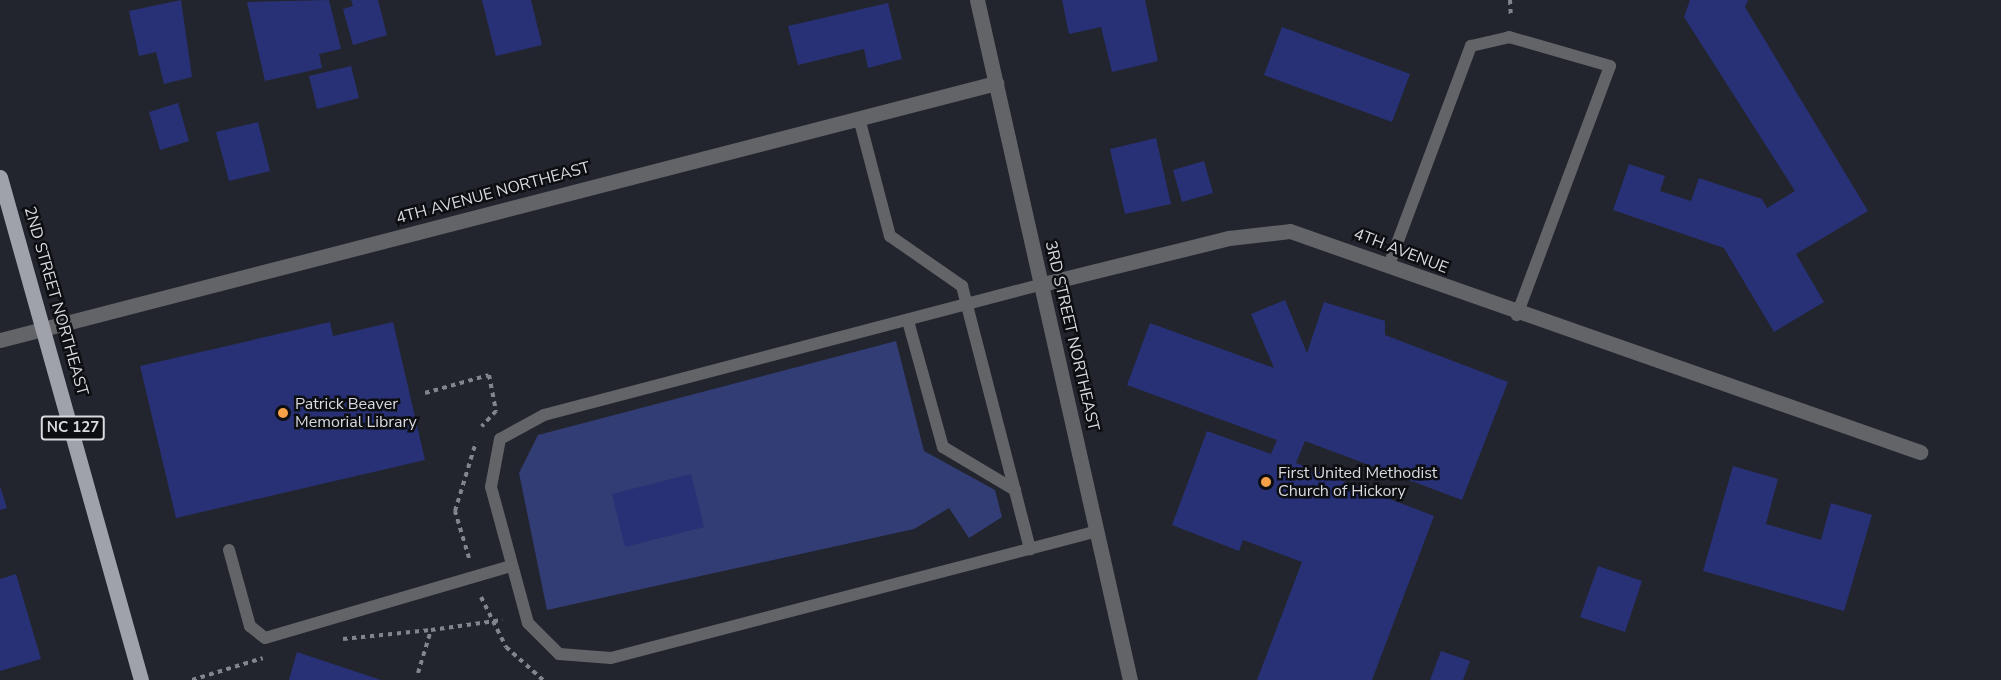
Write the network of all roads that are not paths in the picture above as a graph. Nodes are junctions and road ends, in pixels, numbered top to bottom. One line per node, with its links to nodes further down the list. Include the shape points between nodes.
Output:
1 (977, 0): 2 (street, 3RD STREET NORTHEAST)
2 (996, 83): 3 (street, 4TH AVENUE NORTHEAST); 6 (street, 3RD STREET NORTHEAST)
3 (859, 118): 7 (lane, via 890,236 958,279); 10 (street, 4TH AVENUE NORTHEAST)
4 (0, 177): 10 (main road, 2ND STREET NORTHEAST / NC 127)
5 (1389, 265): 6 (street, 4TH AVENUE, via 1310,236 1269,231); 8 (street, 4TH AVENUE); 8 (lane, via 1471,46 1509,37 1610,66)
6 (1043, 284): 7 (lane); 14 (street, 3RD STREET NORTHEAST)
7 (968, 304): 9 (lane); 13 (lane)
8 (1517, 315): 12 (street, 4TH AVENUE, via 1739,386)
9 (908, 321): 13 (lane, via 943,447); 17 (lane, via 544,415 500,438 491,488)
10 (46, 328): 11 (street, 4TH AVENUE NORTHEAST); 18 (main road, 2ND STREET NORTHEAST / NC 127)
11 (0, 340)
12 (1920, 452)
13 (1015, 490): 15 (lane)
14 (1098, 531): 15 (lane); 19 (street, 3RD STREET NORTHEAST)
15 (1030, 549): 17 (lane, via 611,658 559,654 528,623)
16 (229, 550): 17 (lane, via 250,626 265,638)
17 (512, 566)
18 (141, 680)
19 (1130, 680)

